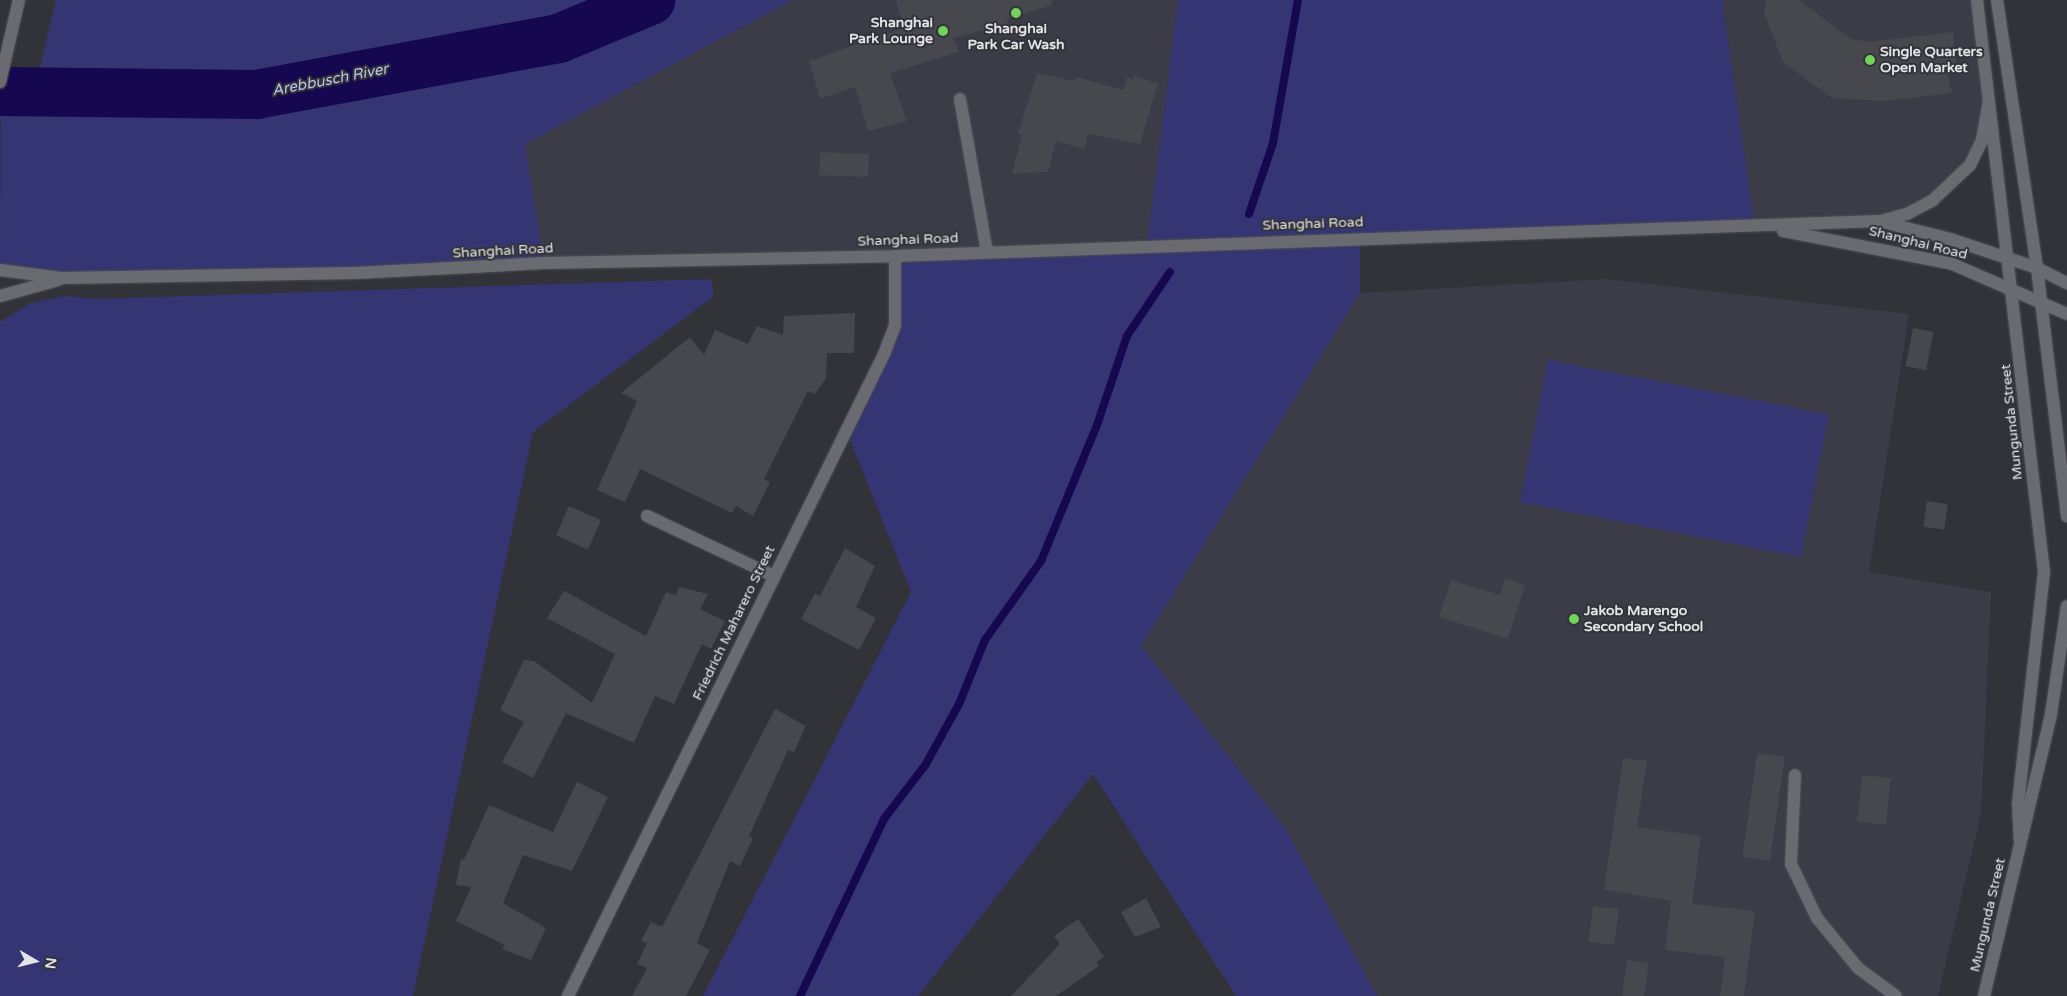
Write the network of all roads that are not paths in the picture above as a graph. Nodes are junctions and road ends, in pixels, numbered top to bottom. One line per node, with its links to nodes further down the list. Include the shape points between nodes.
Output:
1 (19, 0): 4 (street)
2 (1977, 0): 5 (street, Mungunda Street)
3 (1997, 0): 12 (street)
4 (0, 82)
5 (1990, 92): 7 (street, via 1982,140 1970,165 1933,200 1907,214); 11 (street, Mungunda Street)
6 (960, 99): 9 (street)
7 (1879, 221): 8 (street, Shanghai Road); 11 (street, Shanghai Road, via 1928,232)
8 (1754, 227): 9 (street, Shanghai Road, via 1689,226); 16 (street, Shanghai Road, via 1915,255 1952,264)
9 (987, 252): 10 (street, Shanghai Road)
10 (895, 256): 14 (street, Shanghai Road); 23 (street, Friedrich Maharero Street, via 894,324 884,354)
11 (2008, 258): 12 (street, Shanghai Road); 16 (street, Mungunda Street)
12 (2037, 268): 15 (street, Shanghai Road); 18 (street)
13 (0, 270): 14 (street)
14 (62, 278): 17 (street)
15 (2067, 283)
16 (2012, 289): 18 (street, Shanghai Road); 26 (street, Mungunda Street, via 2044,572 2018,805)
17 (0, 296)
18 (2041, 302): 19 (street, Shanghai Road); 20 (street)
19 (2067, 314)
20 (2066, 491): 22 (street)
21 (646, 516): 23 (street)
22 (2067, 516)
23 (774, 576): 27 (street, Friedrich Maharero Street)
24 (2067, 606): 26 (street, Mungunda Street, via 2051,714)
25 (1795, 775): 28 (street, via 1791,864 1817,918 1858,968)
26 (2020, 840): 29 (street, Mungunda Street)
27 (568, 996)
28 (1896, 996)
29 (1984, 996)

